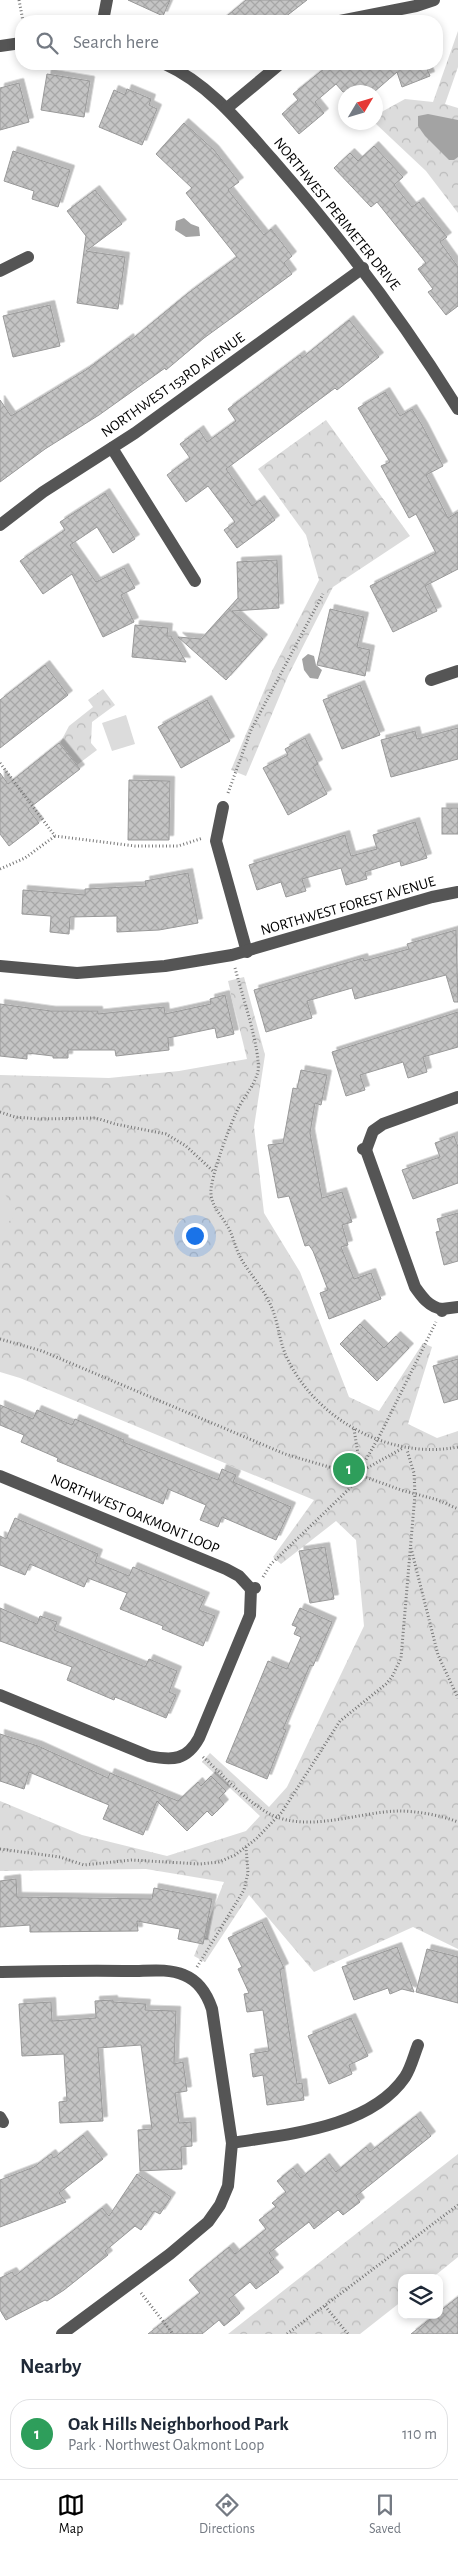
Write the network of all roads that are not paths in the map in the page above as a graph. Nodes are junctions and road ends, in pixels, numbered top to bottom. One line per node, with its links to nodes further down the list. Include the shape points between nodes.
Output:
1 (107, 0): 3 (street)
2 (434, 0): 4 (street)
3 (104, 15)
4 (370, 15)
5 (15, 44): 6 (street)
6 (0, 46)
7 (176, 70): 9 (street, NORTHWEST PERIMETER DRIVE)
8 (273, 70): 9 (street)
9 (227, 108): 11 (street, NORTHWEST PERIMETER DRIVE)
10 (28, 257): 12 (street)
11 (363, 268): 13 (street, NORTHWEST PERIMETER DRIVE, via 416,342); 14 (street, NORTHWEST 153RD AVENUE)
12 (0, 272)
13 (458, 409)
14 (112, 448): 15 (street, NORTHWEST 153RD AVENUE, via 43,492); 16 (street)
15 (0, 525)
16 (195, 581)
17 (458, 671): 18 (street)
18 (431, 680)
19 (223, 807): 21 (street, NORTHWEST FOREST AVENUE, via 216,841)
20 (458, 892): 21 (street, NORTHWEST FOREST AVENUE)
21 (246, 952): 22 (street, NORTHWEST FOREST AVENUE, via 164,966 76,973)
22 (0, 966)
23 (458, 1097): 24 (street, via 383,1124 372,1131 364,1150 415,1286 433,1306 442,1310)
24 (458, 1307)
25 (0, 1476): 26 (street, NORTHWEST OAKMONT LOOP, via 226,1569 253,1589 250,1615 193,1749 181,1757 163,1759 149,1756)
26 (0, 1694)
27 (0, 1972): 29 (street, via 168,1971 190,1978 202,1989 212,2009)
28 (418, 2045): 29 (street, via 406,2076 394,2091 367,2110 309,2131)
29 (232, 2143): 30 (street, via 228,2186 208,2222)
30 (62, 2334)

